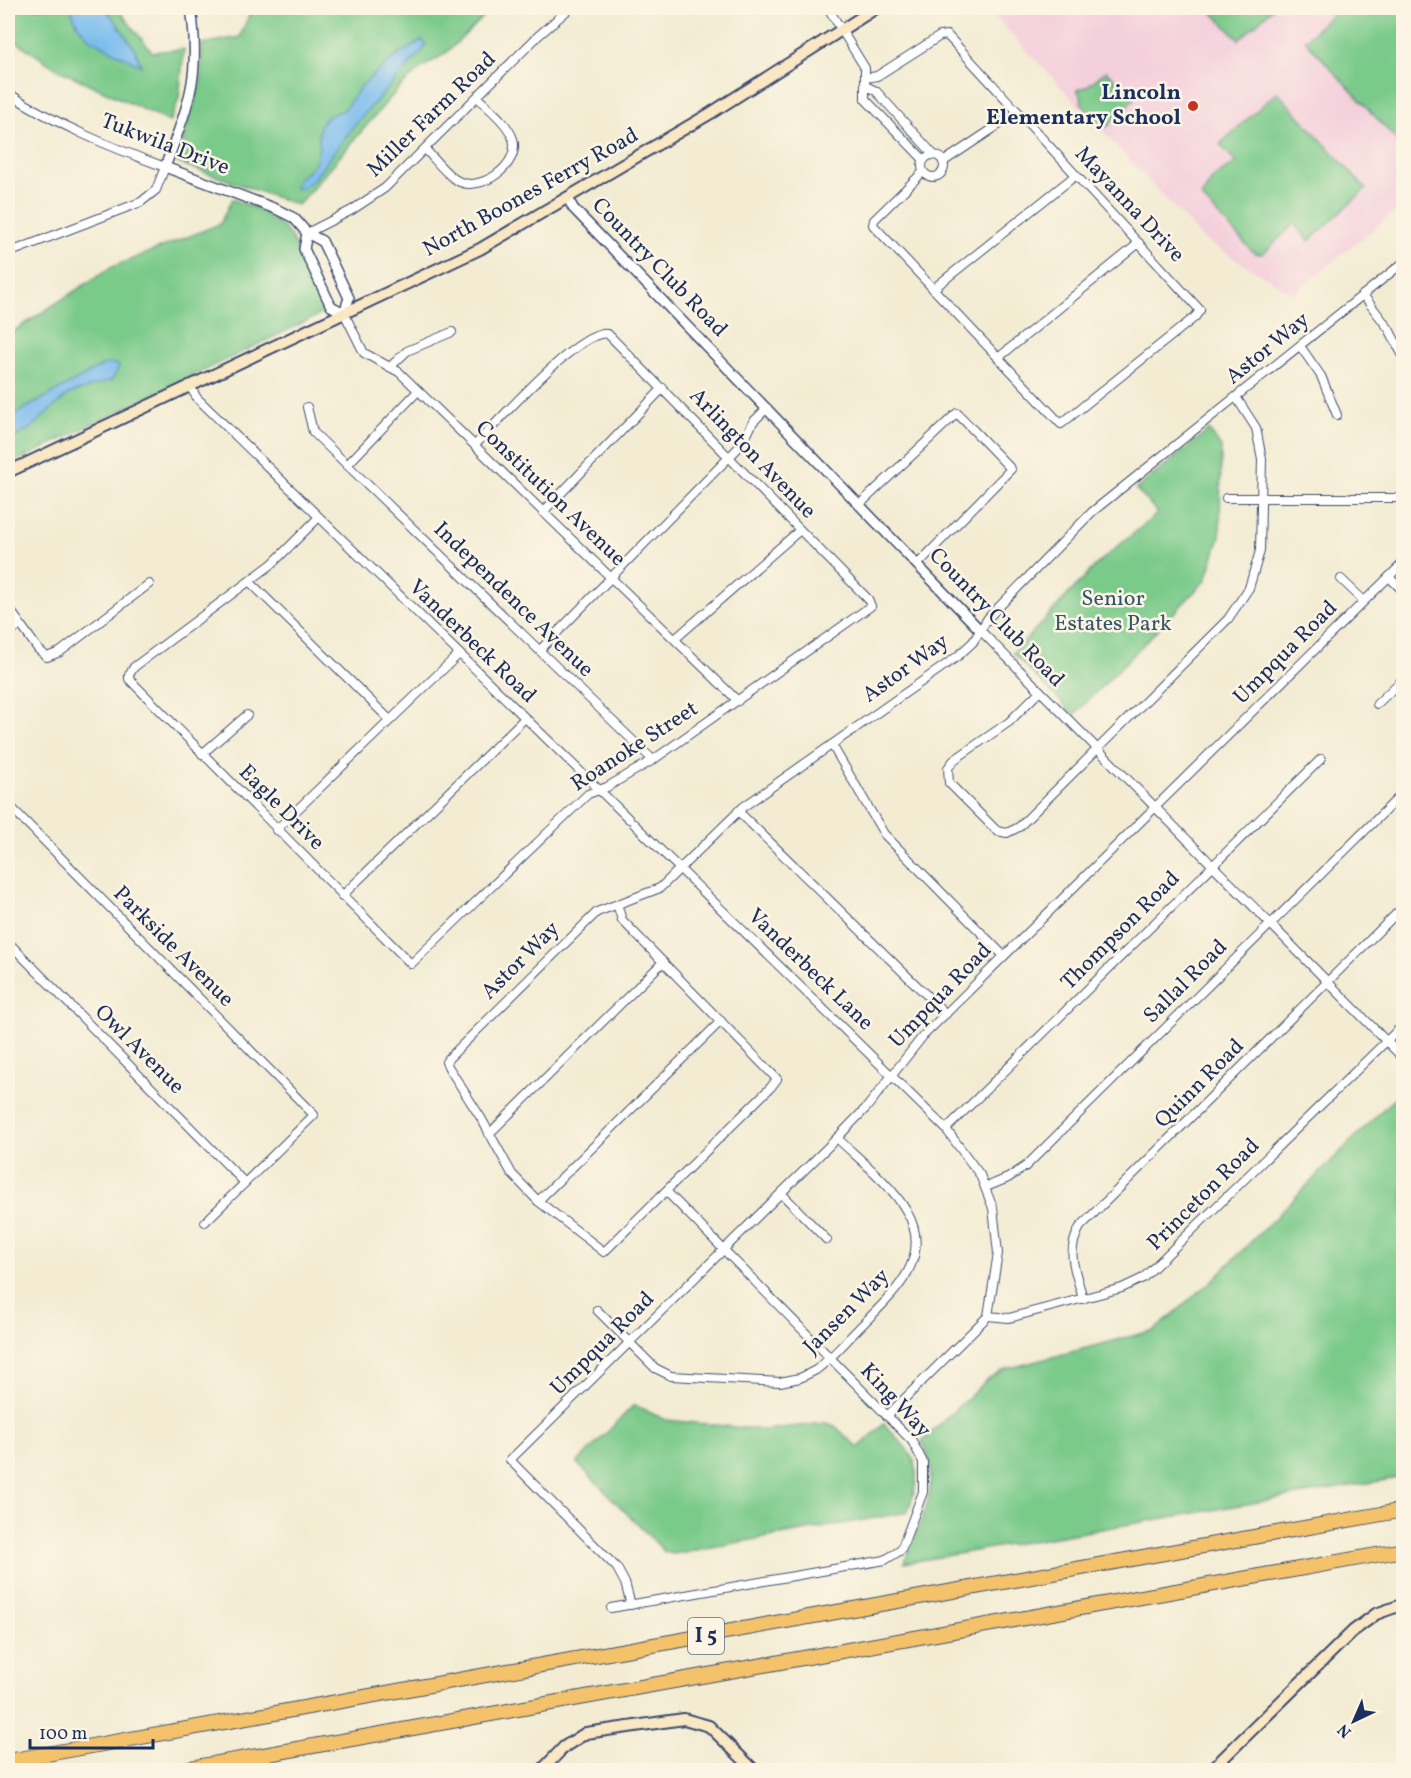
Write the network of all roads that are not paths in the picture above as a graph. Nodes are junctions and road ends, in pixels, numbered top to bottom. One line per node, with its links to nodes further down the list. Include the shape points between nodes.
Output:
1 (191, 8): 14 (street, via 195,72 185,114)
2 (570, 8): 8 (street, Miller Farm Road)
3 (828, 8): 5 (street)
4 (876, 8): 5 (main road, North Boones Ferry Road)
5 (842, 29): 6 (street, via 863,65); 17 (main road, North Boones Ferry Road)
6 (866, 82): 9 (street, Mayanna Drive, via 945,34); 11 (street); 12 (street, via 865,99)
7 (8, 93): 14 (street, Tukwila Drive, via 110,147)
8 (477, 97): 10 (street, Miller Farm Road); 10 (street, via 513,137 513,154 508,164 479,183 468,184 454,179)
9 (1018, 112): 13 (street); 16 (street, Mayanna Drive)
10 (425, 149): 18 (street, Miller Farm Road, via 385,188)
11 (934, 155): 12 (street); 13 (street)
12 (924, 160): 15 (street)
13 (943, 162): 15 (street, via 944,169 937,176)
14 (165, 167): 18 (street, Tukwila Drive, via 276,209 294,218); 20 (street, via 156,190 141,202)
15 (924, 172): 22 (street, via 872,222)
16 (1076, 175): 19 (street, Mayanna Drive); 22 (street)
17 (568, 198): 24 (main road, North Boones Ferry Road, via 480,249); 35 (street, Country Club Road, via 573,208)
18 (307, 233): 24 (street, via 304,249 330,306); 24 (street, Tukwila Drive, via 322,241 349,298)
19 (1139, 243): 27 (street); 27 (street, Mayanna Drive, via 1200,310 1195,317 1061,424)
20 (8, 253)
21 (1404, 262): 23 (street, Astor Way)
22 (933, 289): 27 (street)
23 (1363, 295): 26 (street, Astor Way); 28 (street, via 1389,329)
24 (344, 313): 29 (street, Constitution Avenue, via 364,353); 30 (main road, North Boones Ferry Road)
25 (452, 332): 29 (street, via 406,351)
26 (1300, 346): 33 (street, Astor Way); 36 (street, via 1321,376)
27 (998, 357)
28 (1404, 358)
29 (390, 367): 32 (street, Constitution Avenue)
30 (189, 385): 40 (main road, North Boones Ferry Road); 46 (street, Vanderbeck Road)
31 (663, 388): 37 (street, Arlington Avenue, via 617,341 603,333 586,340 552,367); 38 (street, Arlington Avenue); 45 (street)
32 (418, 391): 37 (street, Constitution Avenue); 39 (street)
33 (1236, 397): 42 (street, via 1250,416 1259,439); 60 (street, Astor Way, via 1092,512)
34 (307, 407): 39 (street, Independence Avenue, via 313,432)
35 (766, 408): 38 (street); 44 (street, Country Club Road)
36 (1337, 415)
37 (475, 445): 45 (street, Constitution Avenue)
38 (730, 457): 47 (street, Arlington Avenue); 51 (street)
39 (347, 465): 63 (street, Independence Avenue)
40 (8, 472)
41 (1226, 498): 42 (street)
42 (1263, 498): 43 (street); 73 (street, via 1259,560 1243,598 1228,619)
43 (1404, 498)
44 (859, 504): 49 (street, Country Club Road); 49 (street, via 957,413 1011,469)
45 (543, 512): 51 (street, Constitution Avenue)
46 (318, 518): 53 (street); 64 (street, Vanderbeck Road)
47 (800, 530): 57 (street, Arlington Avenue); 62 (street)
48 (1404, 562): 50 (street, Umpqua Road)
49 (917, 565): 60 (street, Country Club Road)
50 (1389, 577): 55 (street); 56 (street, Umpqua Road)
51 (611, 578): 62 (street, Constitution Avenue); 63 (street)
52 (1341, 579): 56 (street)
53 (250, 582): 71 (street); 74 (street, Eagle Drive, via 139,663 129,675 135,687)
54 (149, 584): 59 (street, via 60,652 47,657)
55 (1404, 592)
56 (1364, 601): 80 (street, Umpqua Road)
57 (871, 606): 67 (street, Roanoke Street)
58 (8, 607): 59 (street)
59 (20, 625): 61 (street)
60 (980, 630): 66 (street, Country Club Road); 72 (street, Astor Way, via 973,642 950,662)
61 (8, 634)
62 (675, 639): 67 (street, Constitution Avenue)
63 (540, 650): 76 (street, Independence Avenue)
64 (459, 654): 70 (street, Vanderbeck Road); 71 (street)
65 (1404, 678): 68 (street)
66 (1040, 691): 73 (street, Country Club Road); 73 (street, via 1009,722 948,768 949,783 991,826 1001,832 1015,830)
67 (738, 700): 76 (street, Roanoke Street)
68 (1377, 704)
69 (247, 715): 74 (street)
70 (525, 718): 77 (street, Vanderbeck Road); 86 (street)
71 (390, 720): 83 (street)
72 (832, 745): 81 (street, Astor Way); 91 (street, via 884,834)
73 (1098, 749): 80 (street, Country Club Road)
74 (202, 754): 83 (street, Eagle Drive)
75 (1321, 759): 84 (street, Thompson Road)
76 (653, 760): 77 (street, Roanoke Street)
77 (599, 790): 82 (street, Vanderbeck Road); 93 (street, Roanoke Street, via 588,794)
78 (1404, 792): 89 (street, Sallal Road)
79 (8, 804): 104 (street, Parkside Avenue, via 314,1115)
80 (1155, 808): 84 (street, Country Club Road); 91 (street, Umpqua Road)
81 (738, 811): 85 (street, Astor Way); 95 (street)
82 (632, 821): 85 (street, Vanderbeck Lane)
83 (276, 830): 86 (street, Eagle Drive)
84 (1213, 866): 89 (street, Country Club Road); 101 (street, Thompson Road)
85 (681, 868): 87 (street, Astor Way, via 660,888); 100 (street, Vanderbeck Lane)
86 (342, 896): 93 (street, Eagle Drive)
87 (617, 904): 92 (street, via 622,920); 102 (street, Astor Way, via 591,917 446,1062)
88 (1397, 913): 94 (street, Quinn Road)
89 (1270, 924): 94 (street, Country Club Road); 105 (street, Sallal Road, via 1026,1166)
90 (8, 942): 104 (street, Owl Avenue)
91 (1004, 956): 95 (street, Umpqua Road)
92 (663, 962): 96 (street); 102 (street)
93 (411, 964)
94 (1328, 983): 98 (street, Country Club Road); 112 (street, Quinn Road, via 1080,1227 1072,1241 1071,1254)
95 (946, 1014): 100 (street, Umpqua Road)
96 (721, 1021): 106 (street, via 777,1079); 108 (street)
97 (1404, 1024): 98 (street, Princeton Road)
98 (1386, 1041): 99 (street, Country Club Road); 112 (street, Princeton Road, via 1149,1274 1130,1286)
99 (1404, 1059)
100 (892, 1075): 101 (street, Vanderbeck Lane); 103 (street, Umpqua Road)
101 (946, 1129): 105 (street, Vanderbeck Lane, via 969,1156)
102 (489, 1134): 108 (street, via 512,1174)
103 (837, 1138): 107 (street, Umpqua Road); 116 (street, Jansen Way, via 904,1206 912,1221 915,1247 903,1283)
104 (245, 1183): 109 (street)
105 (986, 1187): 114 (street, Vanderbeck Lane, via 998,1242)
106 (666, 1191): 108 (street, via 604,1252); 111 (street, King Way)
107 (781, 1193): 110 (street); 111 (street, Umpqua Road)
108 (538, 1201)
109 (205, 1222)
110 (827, 1240)
111 (723, 1250): 115 (street, Umpqua Road); 116 (street, King Way)
112 (1083, 1299): 114 (street, Princeton Road, via 1009,1318)
113 (597, 1311): 115 (street, Jansen Way)
114 (988, 1316): 117 (street)
115 (629, 1343): 116 (street, Jansen Way, via 660,1371 679,1377 789,1381 811,1373); 121 (street, Umpqua Road, via 510,1460 617,1568)
116 (829, 1358): 117 (street, King Way)
117 (887, 1416): 121 (street, King Way, via 916,1447 925,1474 923,1492 897,1554 875,1563)
118 (1404, 1510): 123 (highway, I 5)
119 (1404, 1550): 124 (highway, I 5)
120 (1404, 1604): 127 (main road, via 1376,1614 1353,1631)
121 (631, 1605): 122 (street, King Way)
122 (611, 1608)
123 (8, 1761)
124 (179, 1770)
125 (542, 1770): 126 (main road, via 564,1747 586,1733 684,1719 709,1726)
126 (754, 1770)
127 (1211, 1770)

